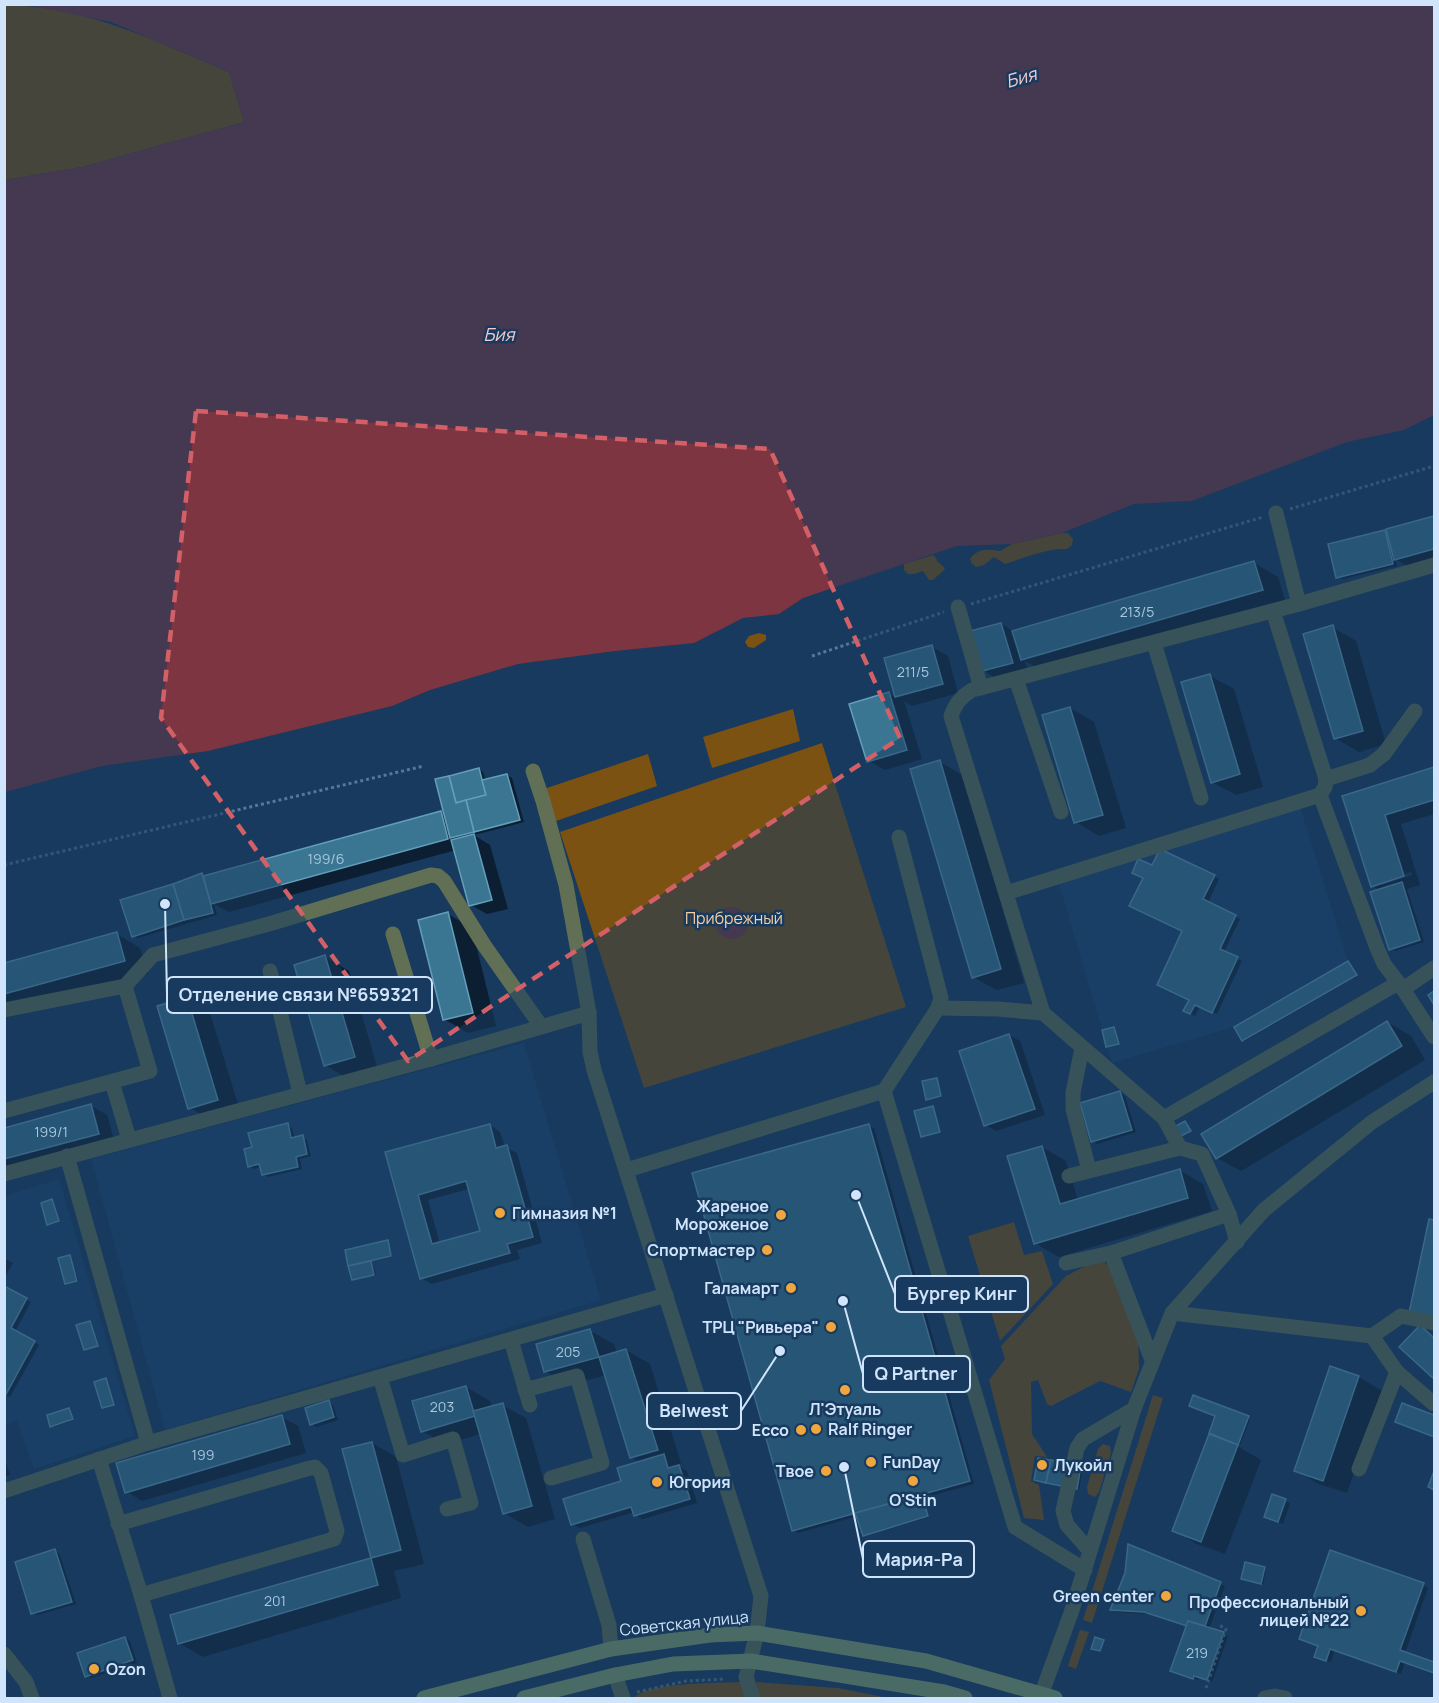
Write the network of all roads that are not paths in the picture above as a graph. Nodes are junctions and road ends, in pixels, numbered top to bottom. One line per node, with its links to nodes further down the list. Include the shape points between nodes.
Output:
1 (1276, 513): 3 (street)
2 (1434, 565): 3 (street)
3 (1299, 604): 5 (street)
4 (958, 607): 8 (street)
5 (1273, 611): 6 (street); 11 (street)
6 (1154, 643): 7 (street); 13 (street)
7 (1016, 679): 8 (street); 14 (street)
8 (981, 688): 16 (street, via 962,697 951,716)
9 (1415, 711): 11 (street, via 1378,759)
10 (533, 771): 24 (street, via 566,885)
11 (1326, 779): 12 (street)
12 (1320, 795): 16 (street); 21 (street, via 1377,948)
13 (1201, 798)
14 (1061, 812)
15 (899, 837): 22 (street, via 941,998)
16 (1006, 893): 25 (street)
17 (393, 934): 29 (street)
18 (1434, 968): 21 (street)
19 (270, 971): 33 (street)
20 (125, 986): 23 (street); 26 (street, via 153,955 431,875 444,881); 30 (street, via 150,1071)
21 (1401, 986): 27 (street); 35 (street)
22 (938, 1008): 25 (street); 32 (street)
23 (4, 1010)
24 (589, 1013): 26 (street); 39 (street, via 594,1070)
25 (1043, 1013): 28 (street)
26 (541, 1026): 29 (street)
27 (1434, 1038)
28 (1082, 1047): 35 (street); 40 (street, via 1073,1108)
29 (431, 1059): 33 (street)
30 (112, 1082): 34 (street); 36 (street)
31 (1434, 1082): 44 (street, via 1346,1142 1264,1210)
32 (884, 1091): 39 (street); 66 (street, via 1015,1527)
33 (300, 1093): 36 (street)
34 (4, 1111)
35 (1164, 1118): 37 (street)
36 (129, 1139): 38 (street)
37 (1180, 1148): 40 (street); 43 (street, via 1202,1154)
38 (67, 1156): 41 (street); 57 (street)
39 (627, 1170): 47 (street)
40 (1089, 1170): 42 (street)
41 (4, 1174)
42 (1069, 1176)
43 (1229, 1214): 44 (street); 45 (street)
44 (1237, 1242): 48 (street)
45 (1111, 1253): 46 (street); 52 (street)
46 (1066, 1263)
47 (666, 1295): 51 (street); 68 (street, via 761,1596)
48 (1172, 1313): 50 (street); 52 (street)
49 (1434, 1323): 50 (street, via 1401,1316)
50 (1372, 1336): 53 (street)
51 (511, 1340): 54 (street); 60 (street, via 528,1397 576,1376 599,1452 602,1463)
52 (1152, 1360): 56 (street)
53 (1397, 1372): 55 (street); 59 (street)
54 (380, 1377): 57 (street); 62 (street, via 403,1455 453,1439 471,1503)
55 (1434, 1404)
56 (1134, 1410): 65 (street); 65 (street, via 1083,1439 1077,1448 1063,1511 1067,1524)
57 (148, 1443): 58 (street)
58 (99, 1459): 61 (street); 63 (street)
59 (1359, 1469)
60 (551, 1478)
61 (4, 1491)
62 (447, 1509)
63 (118, 1524): 67 (street); 67 (street, via 310,1468 318,1468 321,1473 337,1531 334,1539)
64 (583, 1539): 69 (street, via 609,1625)
65 (1090, 1551): 66 (street)
66 (1084, 1570): 74 (street)
67 (141, 1595): 76 (street)
68 (757, 1633): 69 (main road, Советская улица, via 710,1635); 71 (street); 74 (main road, Советская улица, via 926,1661)
69 (611, 1649): 72 (main road); 77 (main road, Советская улица)
70 (4, 1654): 75 (street, via 26,1682)
71 (752, 1660): 72 (main road, via 673,1664); 73 (main road); 80 (street, via 746,1677)
72 (615, 1674): 78 (main road); 79 (street)
73 (943, 1695): 81 (main road)
74 (1045, 1697)
75 (32, 1698)
76 (170, 1698)
77 (424, 1698)
78 (524, 1698)
79 (623, 1698)
80 (753, 1698)
81 (965, 1698)
82 (1265, 1698): 83 (street)
83 (1285, 1698)

